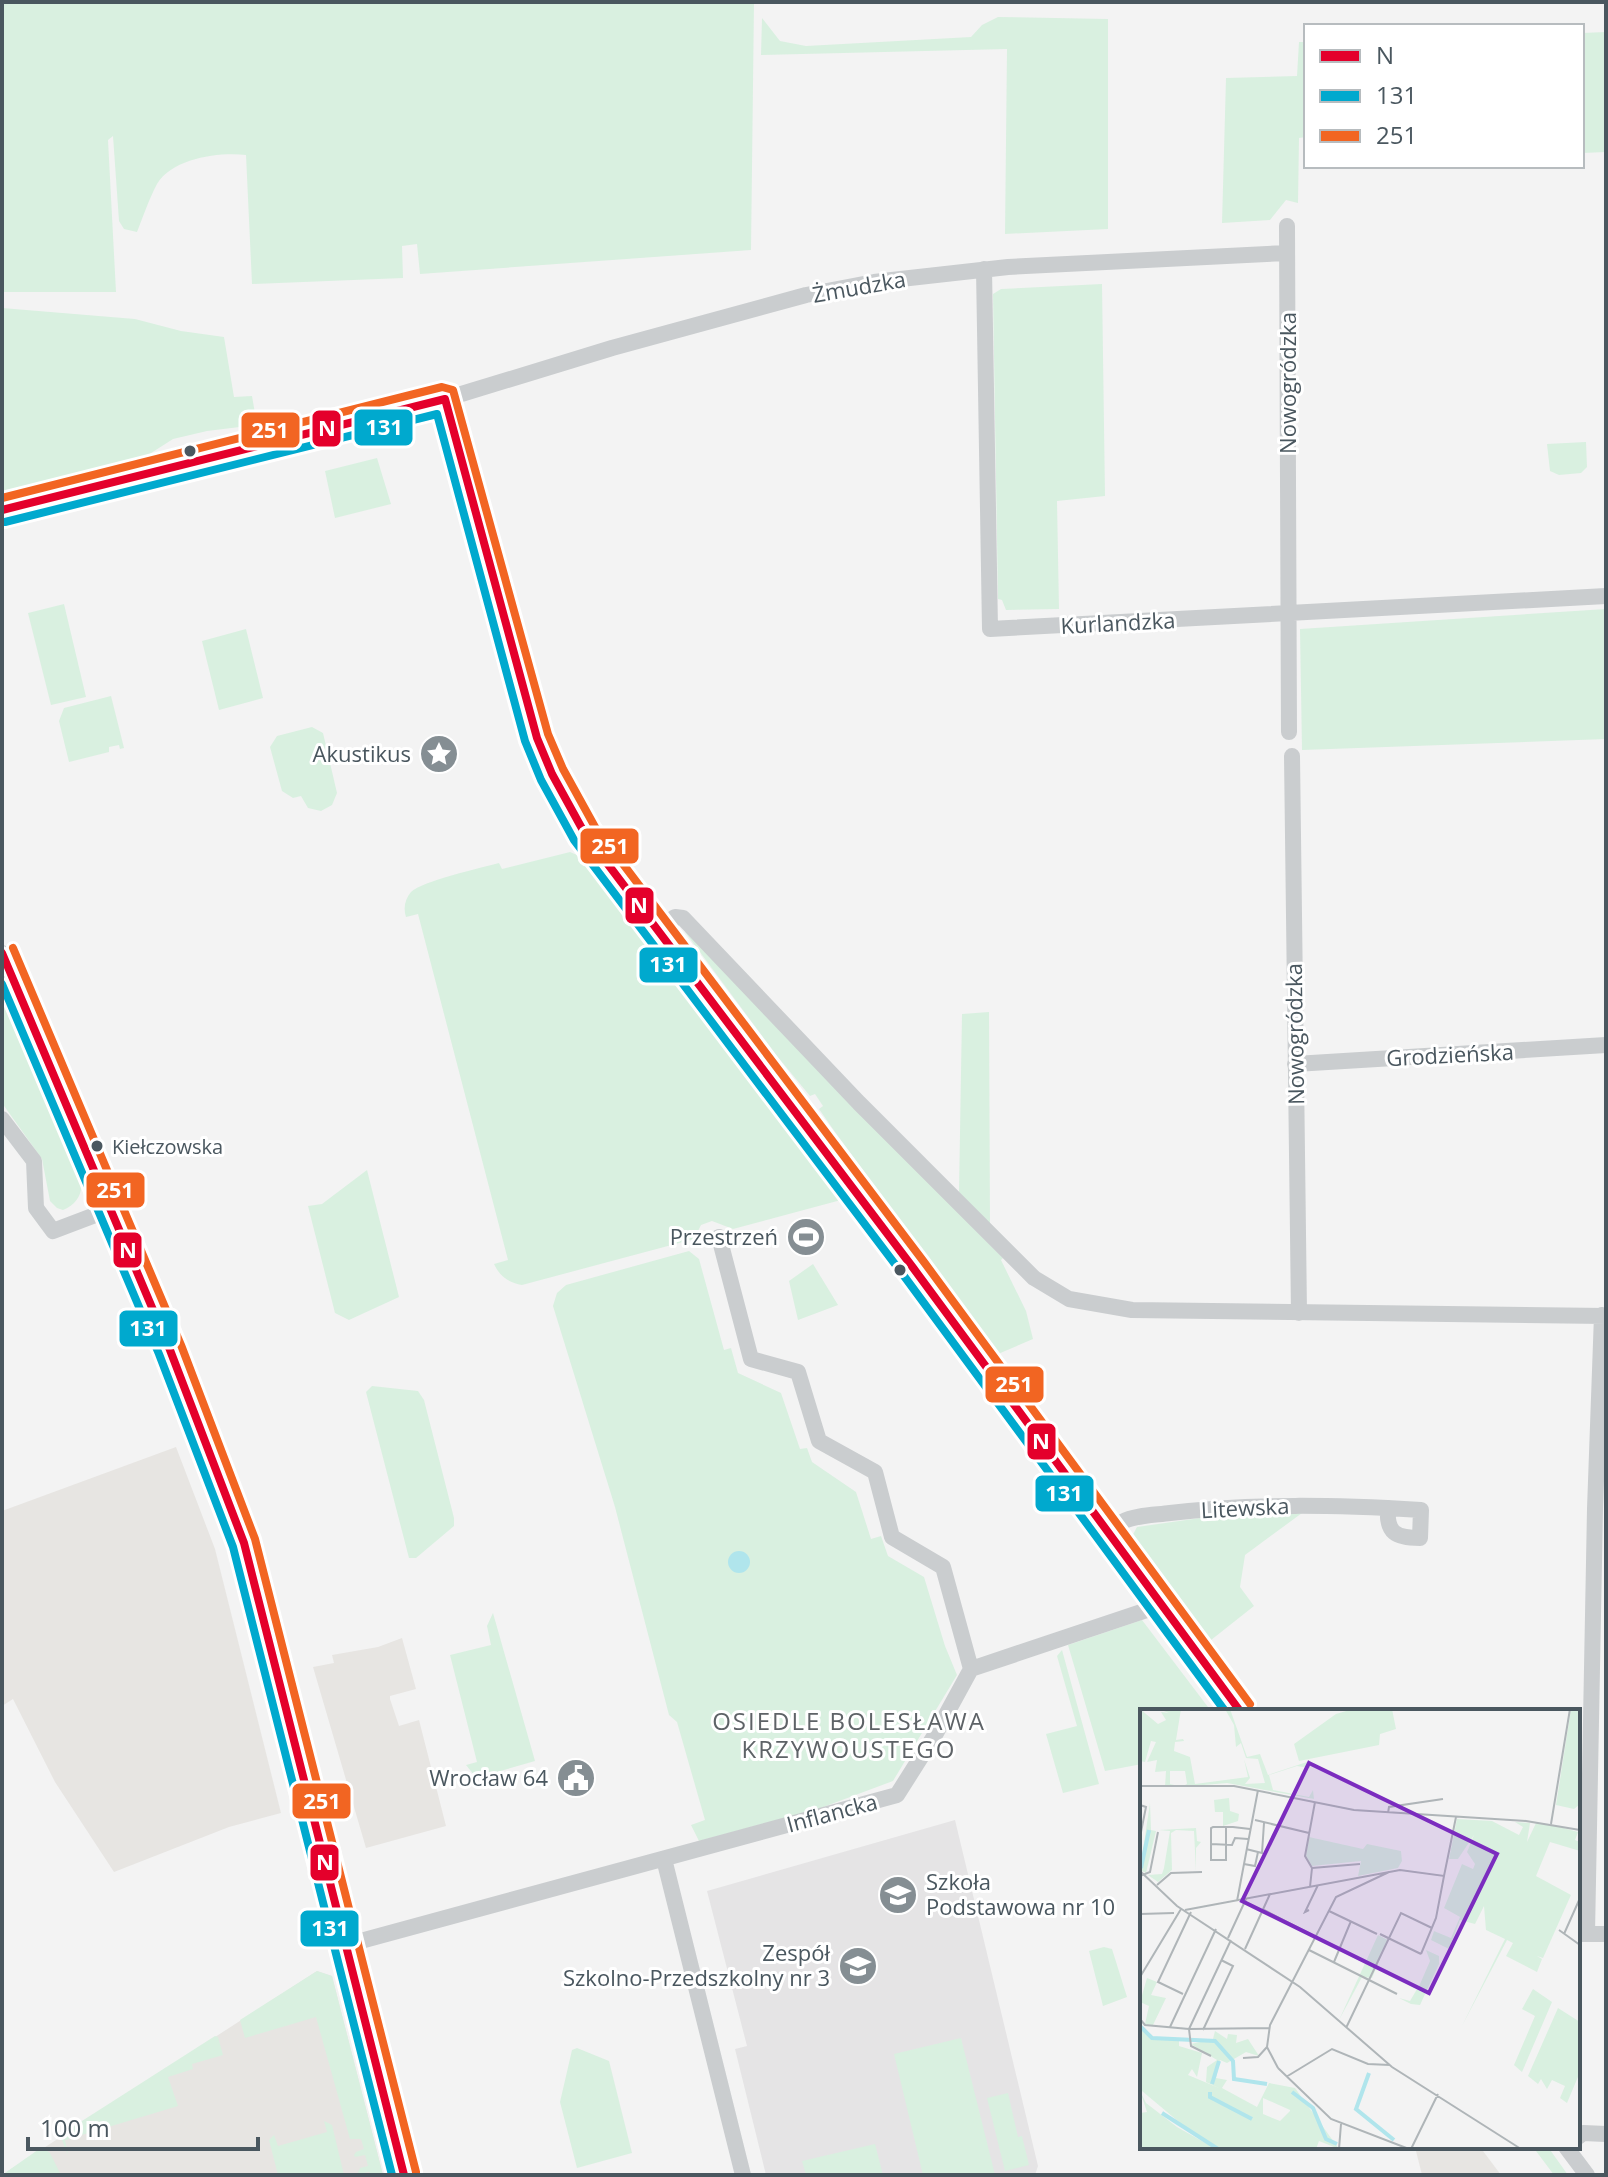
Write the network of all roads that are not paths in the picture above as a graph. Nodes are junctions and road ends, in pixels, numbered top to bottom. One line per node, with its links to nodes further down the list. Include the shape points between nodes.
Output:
1 (1287, 226): 2 (street, Nowogródzka)
2 (1287, 253): 3 (street, Żmudzka); 7 (street, Nowogródzka)
3 (984, 269): 4 (street, Żmudzka, via 806,295); 7 (street, Kurlandzka, via 990,629)
4 (445, 399): 5 (street, Żmudzka); 10 (street, via 537,738 585,834)
5 (2, 510)
6 (1606, 596): 7 (street, Kurlandzka)
7 (1287, 614): 8 (street, Nowogródzka)
8 (1289, 732)
9 (1292, 756): 13 (street, Nowogródzka)
10 (657, 930): 17 (street, via 675,917 683,918 1034,1278 1063,1297 1132,1310); 20 (street)
11 (2, 953): 15 (street)
12 (1606, 1045): 13 (street, Grodzieńska)
13 (1295, 1064): 17 (street, Nowogródzka)
14 (2, 1119): 15 (street, via 34,1161 36,1208 53,1231)
15 (111, 1209): 27 (street, via 244,1543)
16 (719, 1237): 22 (street, via 751,1359 798,1372 819,1441 875,1472 892,1537 943,1567)
17 (1299, 1313): 18 (street)
18 (1604, 1316): 25 (street)
19 (1388, 1508): 20 (street, Litewska, via 1229,1506 1124,1520)
20 (1107, 1533): 21 (street)
21 (1159, 1602): 22 (street); 23 (street)
22 (971, 1669): 24 (street, Inflancka, via 897,1795)
23 (1239, 1709)
24 (664, 1859): 27 (street, Inflancka); 32 (street)
25 (1582, 1934): 26 (street)
26 (1606, 1934)
27 (346, 1945): 31 (street)
28 (1606, 2134): 29 (street)
29 (1580, 2135)
30 (1568, 2149): 33 (street)
31 (404, 2175)
32 (743, 2175)
33 (1587, 2175)

